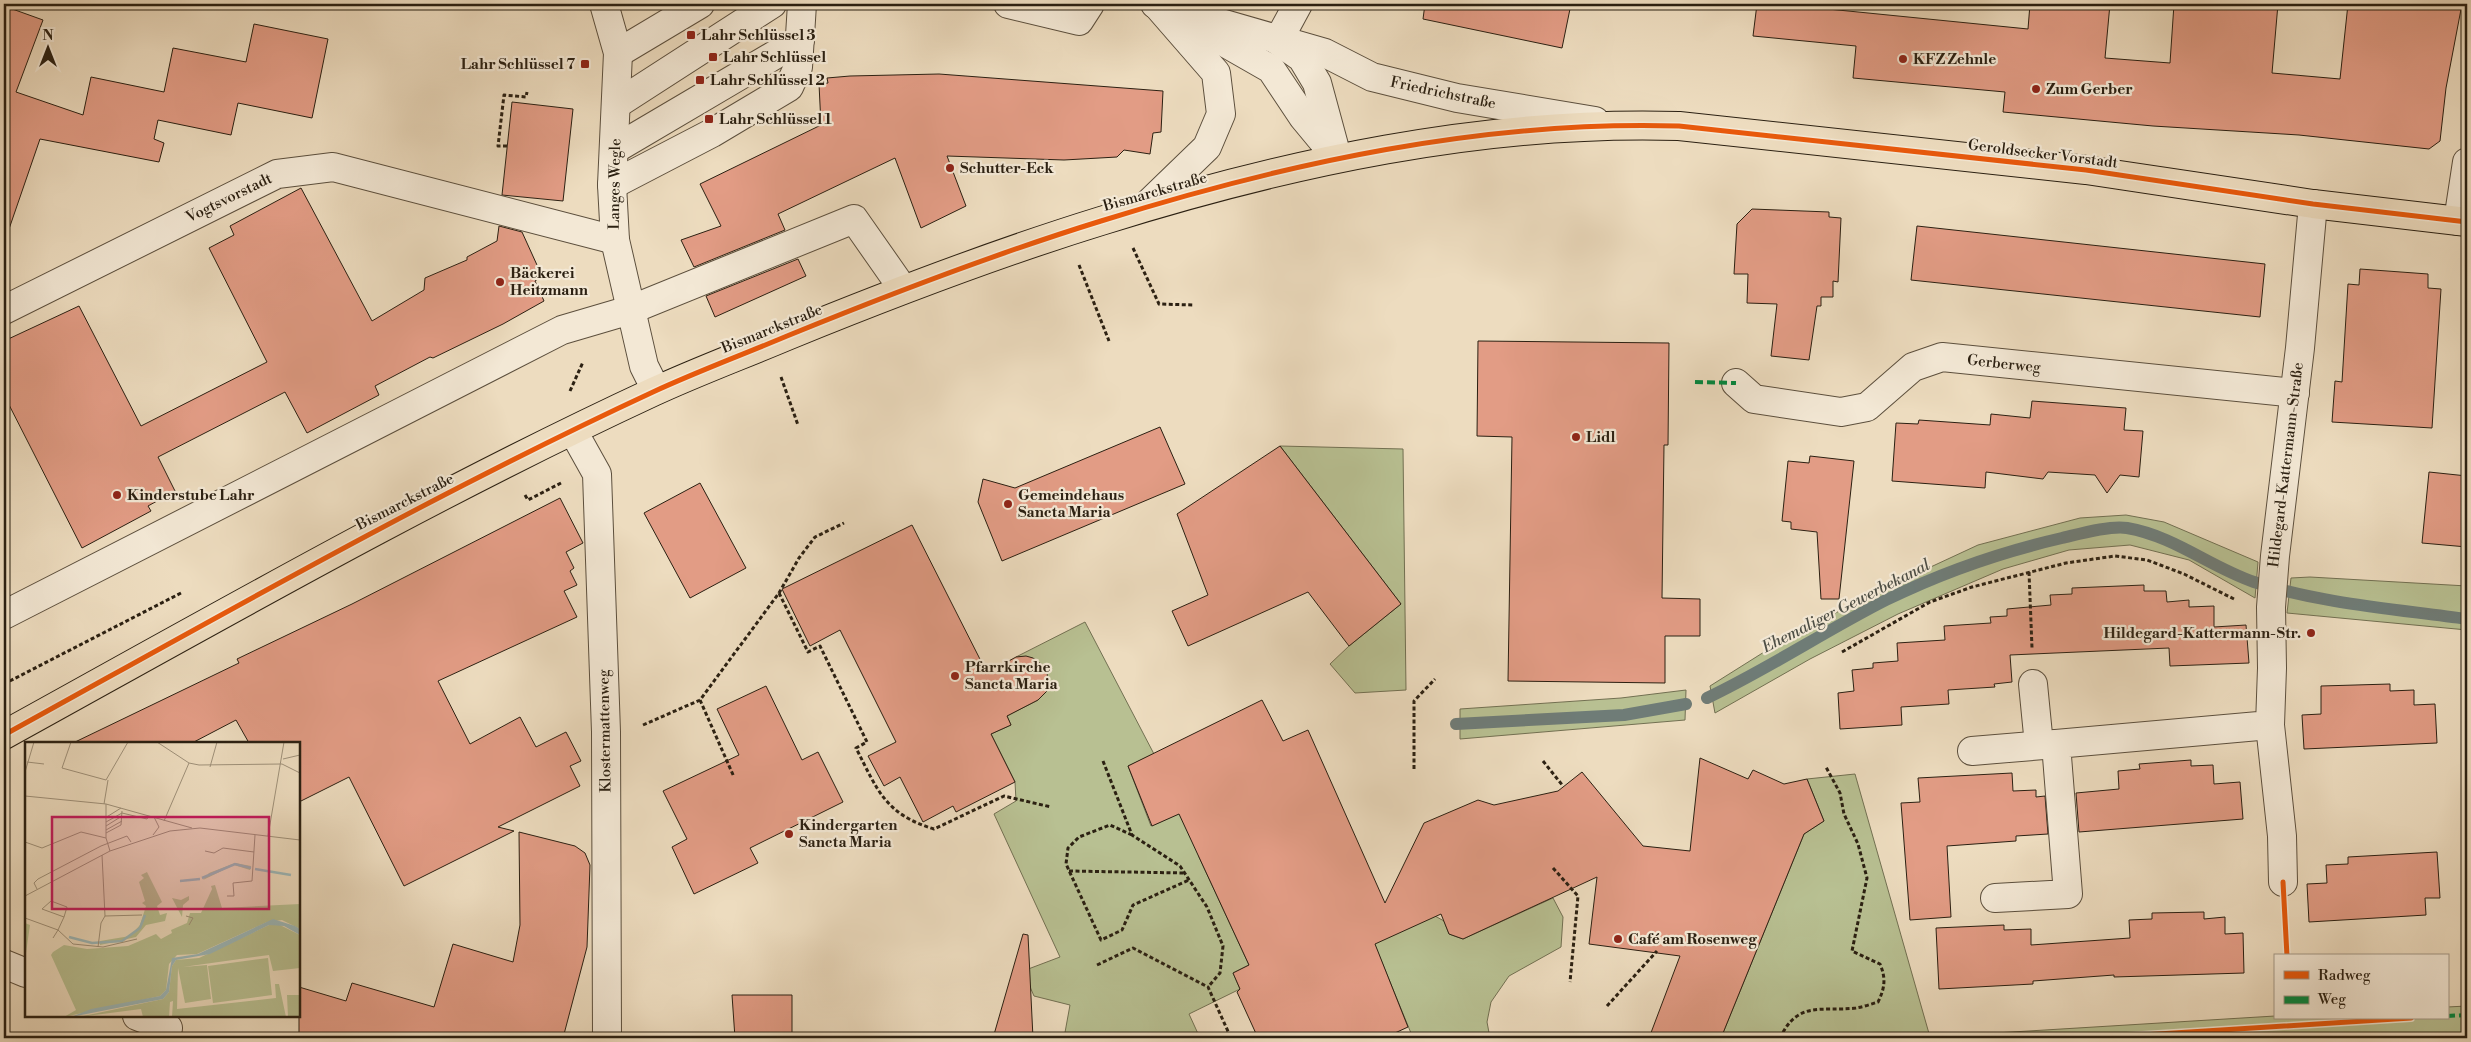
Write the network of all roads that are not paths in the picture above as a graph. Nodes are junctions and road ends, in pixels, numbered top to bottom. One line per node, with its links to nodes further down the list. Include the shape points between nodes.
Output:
1 (700, 4): 11 (street)
2 (772, 4): 12 (street)
3 (802, 4): 9 (street)
4 (1008, 4): 5 (street, via 1079,21)
5 (1090, 4)
6 (1156, 4): 10 (street, Friedrichstraße); 15 (street, via 1271,69 1303,117); 19 (street, via 1216,73 1221,114 1207,147)
7 (1298, 4): 10 (street)
8 (609, 6): 11 (street, Langes Wegle)
9 (800, 40): 14 (street); 17 (street, via 798,66 789,87 712,133)
10 (1278, 41): 13 (street, Friedrichstraße, via 1325,53 1372,77 1457,98); 15 (street, Friedrichstraße, via 1302,58 1316,83)
11 (618, 53): 12 (street, Langes Wegle)
12 (617, 104): 14 (street, Langes Wegle)
13 (1614, 124): 15 (main road, Bismarckstraße, via 1497,135); 18 (main road, Geroldsecker Vorstadt, via 1679,126 2076,169)
14 (615, 149): 17 (street, Langes Wegle)
15 (1337, 158): 19 (main road, Bismarckstraße)
16 (2467, 162): 20 (street)
17 (612, 185): 21 (street, Langes Wegle)
18 (2313, 204): 20 (main road, Geroldsecker Vorstadt); 27 (street, Hildegard-Kattermann-Straße)
19 (1148, 205): 22 (main road, Bismarckstraße, via 978,260)
20 (2462, 221)
21 (615, 240): 23 (street, Vogtsvorstadt, via 333,167 277,174); 24 (street, Langes Wegle)
22 (903, 289): 24 (street, via 854,219); 26 (main road, Bismarckstraße)
23 (4, 310)
24 (630, 310): 26 (street, Langes Wegle, via 644,366); 29 (street, via 562,330)
25 (1736, 383): 27 (street, Gerberweg, via 1754,399 1841,412 1866,407 1913,367 1942,357)
26 (656, 390): 28 (main road, Bismarckstraße)
27 (2295, 393): 31 (street, Hildegard-Kattermann-Straße, via 2270,617)
28 (573, 431): 32 (main road, Bismarckstraße, via 415,508); 41 (street, Klostermattenweg, via 597,474 606,732)
29 (4, 615)
30 (2033, 684): 33 (street)
31 (2270, 725): 33 (street); 35 (street, Hildegard-Kattermann-Straße, via 2282,836)
32 (4, 734)
33 (2048, 745): 34 (street); 36 (street, via 2068,894)
34 (1972, 751)
35 (2282, 882)
36 (1995, 898)
37 (4, 964): 38 (street)
38 (25, 973)
39 (140, 1017): 40 (street, via 168,1028)
40 (164, 1038)
41 (606, 1038)

